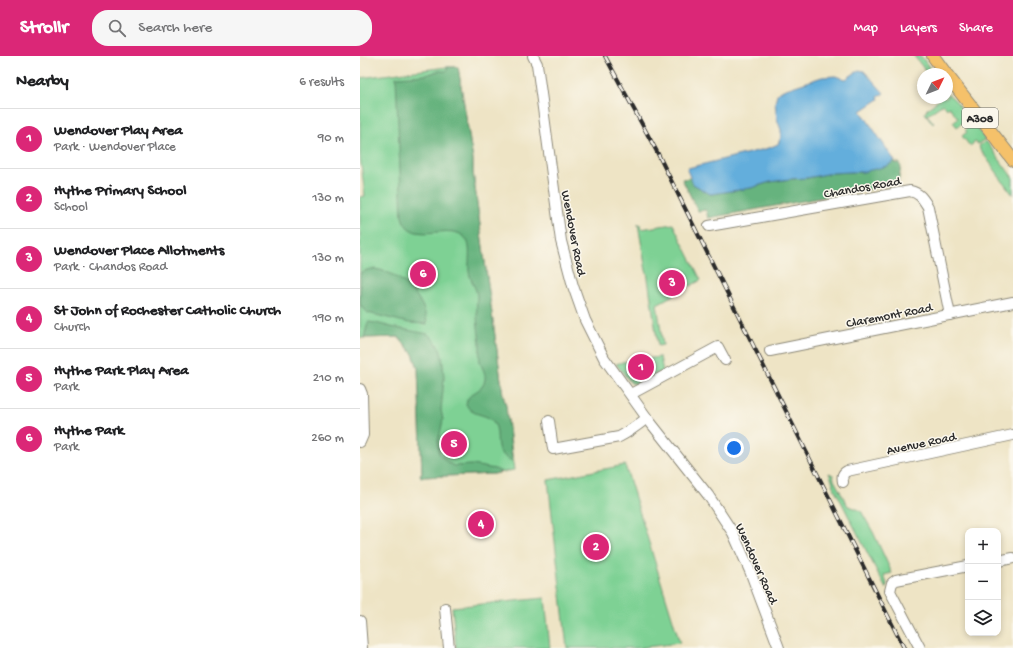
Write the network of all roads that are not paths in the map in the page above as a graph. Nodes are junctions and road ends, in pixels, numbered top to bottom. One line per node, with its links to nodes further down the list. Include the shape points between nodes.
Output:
1 (933, 56): 3 (main road, A308)
2 (536, 57): 12 (street, Wendover Road, via 561,242 572,286 604,358)
3 (942, 68)
4 (953, 83): 5 (main road, A308)
5 (1013, 160)
6 (709, 226): 8 (street, Chandos Road, via 915,192 928,207)
7 (1013, 302): 8 (street, Claremont Road)
8 (950, 315): 9 (street, Claremont Road)
9 (770, 351)
10 (725, 360): 12 (street, via 718,348)
11 (360, 389): 16 (street, via 363,435)
12 (631, 394): 13 (street, Wendover Road)
13 (647, 418): 14 (street, via 618,437 553,449); 25 (street, Wendover Road, via 708,496 732,533 750,571)
14 (549, 422)
15 (1013, 435): 17 (street, Avenue Road, via 847,471 843,473)
16 (360, 442)
17 (843, 482)
18 (1013, 558): 19 (street)
19 (1001, 560)
20 (965, 567): 26 (street, via 896,580 892,583 890,591)
21 (445, 608): 24 (street)
22 (360, 622): 23 (street)
23 (362, 648)
24 (449, 648)
25 (779, 648)
26 (920, 648)

